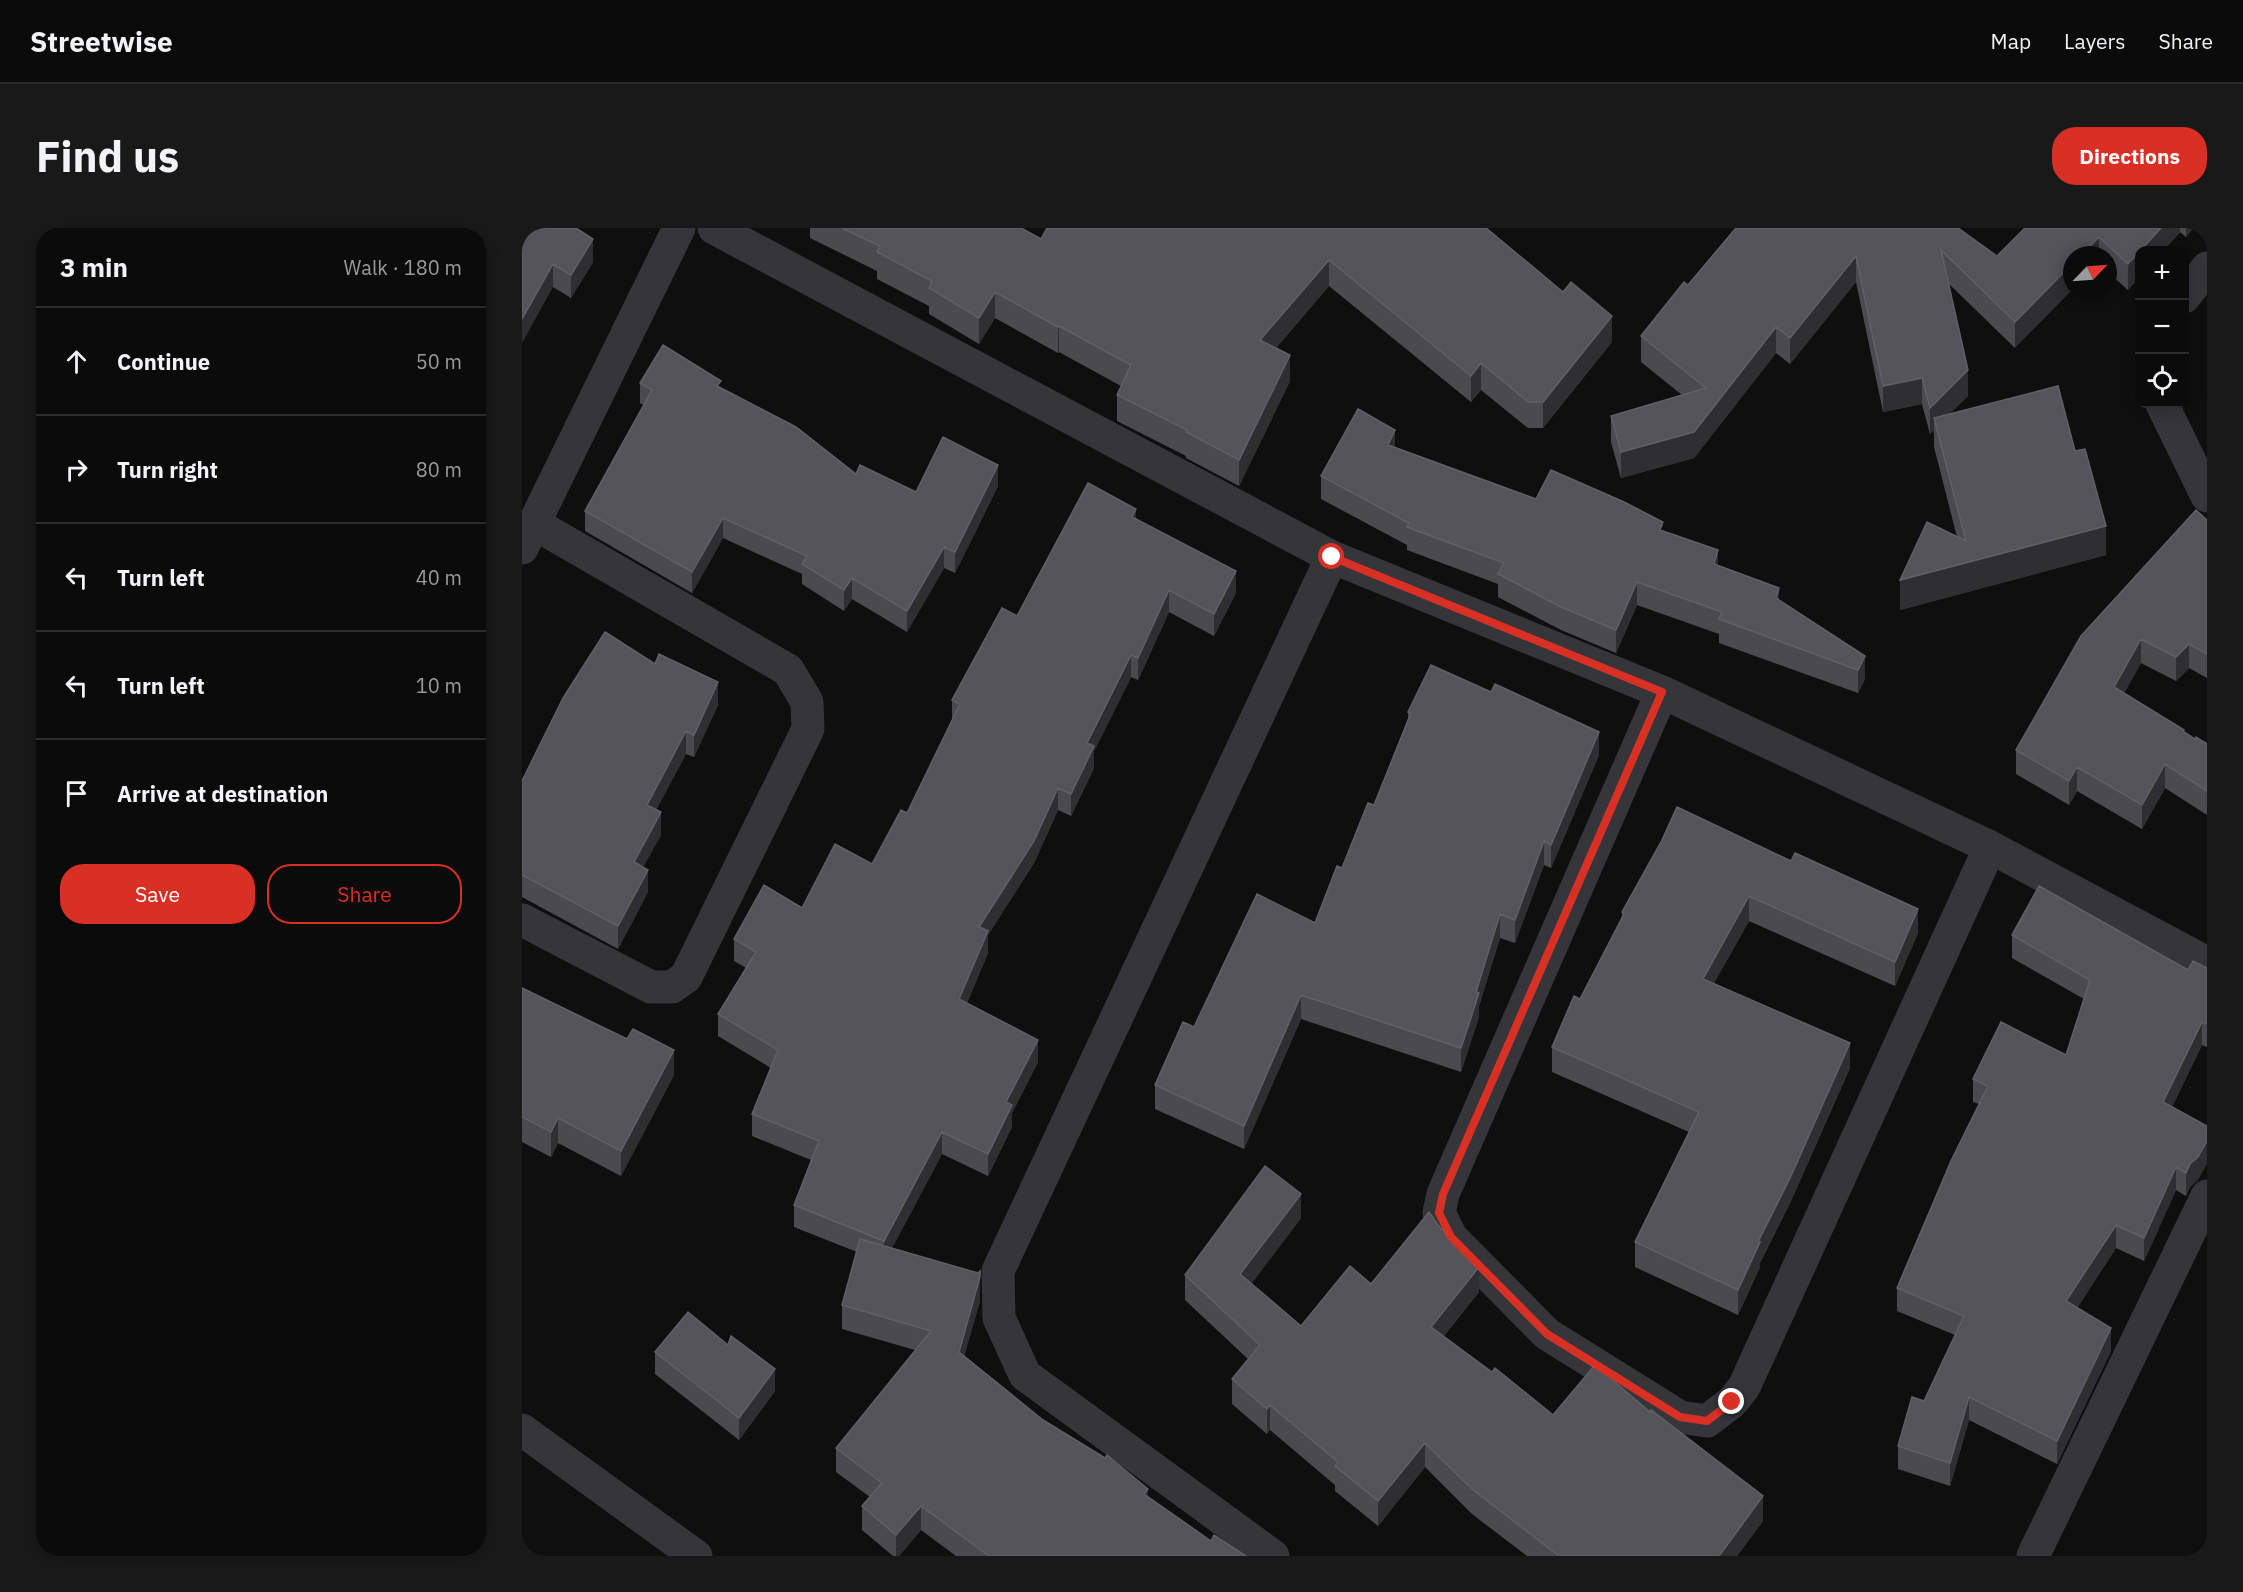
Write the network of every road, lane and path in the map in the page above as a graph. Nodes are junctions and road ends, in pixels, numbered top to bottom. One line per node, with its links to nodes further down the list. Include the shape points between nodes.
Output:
1 (679, 228): 7 (street)
2 (714, 228): 8 (street)
3 (2207, 268): 4 (street)
4 (2189, 291)
5 (2164, 408): 6 (street)
6 (2207, 496)
7 (528, 536): 11 (street, via 788,670 807,702 808,729 686,977 672,987 651,987)
8 (1332, 557): 9 (street); 16 (street, via 998,1270 999,1318 1025,1375)
9 (1662, 692): 10 (street); 10 (street, via 1443,1194 1439,1213 1451,1237 1547,1334 1680,1417 1707,1421 1744,1387)
10 (1990, 847): 12 (street)
11 (522, 920)
12 (2207, 963)
13 (2207, 1196): 17 (street)
14 (522, 1430): 15 (street)
15 (696, 1556)
16 (1273, 1556)
17 (2033, 1556)

